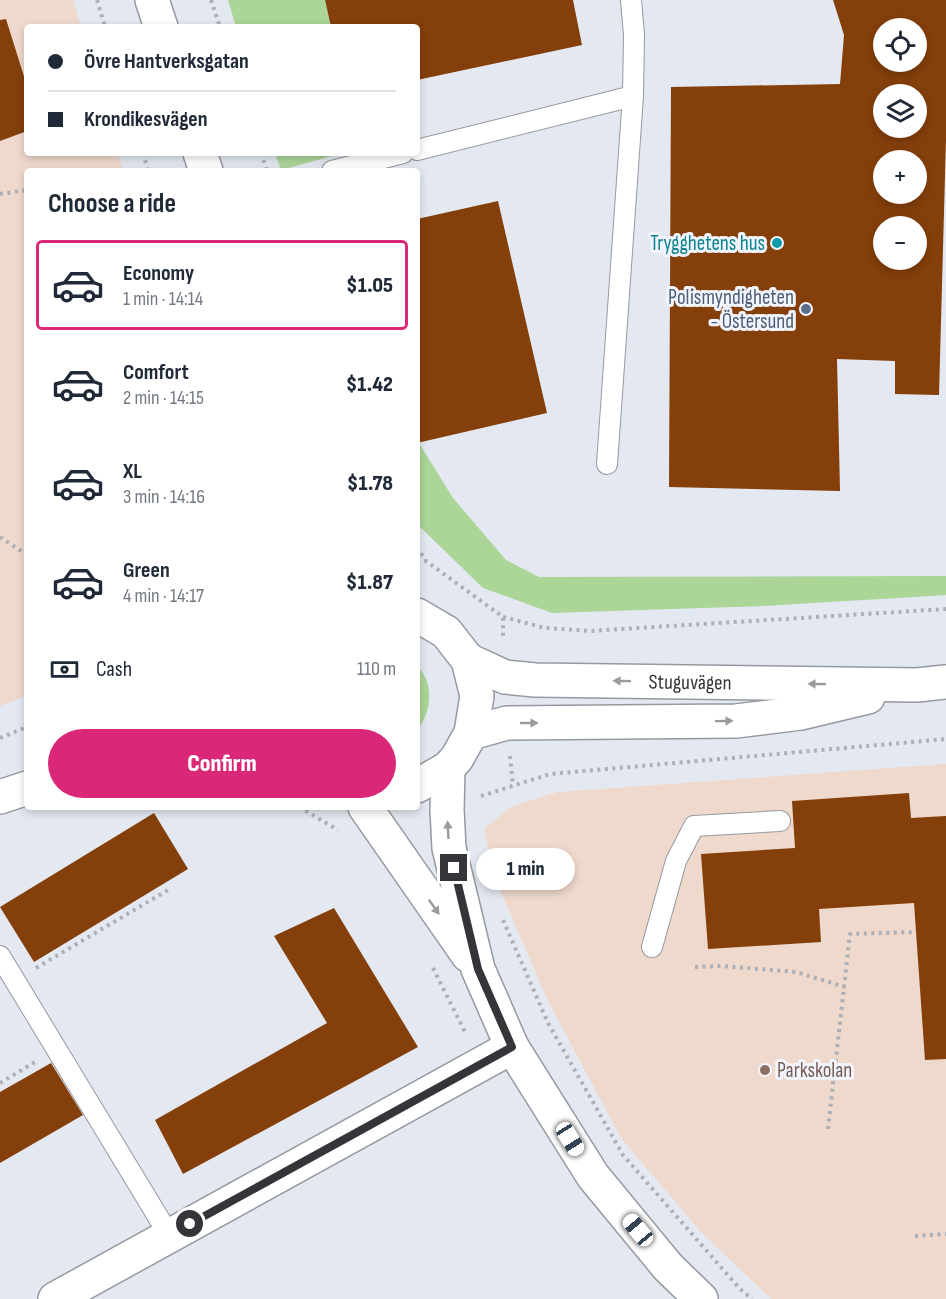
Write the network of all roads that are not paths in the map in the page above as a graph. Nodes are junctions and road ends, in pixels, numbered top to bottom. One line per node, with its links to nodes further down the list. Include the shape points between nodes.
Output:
1 (152, 0): 3 (street)
2 (631, 0): 4 (lane)
3 (160, 24)
4 (633, 96): 5 (lane); 8 (lane)
5 (420, 149)
6 (391, 156): 7 (lane)
7 (344, 168)
8 (607, 464)
9 (420, 617): 10 (street, via 446,632)
10 (468, 660): 11 (street, Stuguvägen, one-way to 10, via 535,680 505,677); 12 (street, via 477,696)
11 (932, 684): 12 (street, Stuguvägen, one-way to 11, via 507,723 736,721 801,713)
12 (471, 733): 13 (street)
13 (448, 768): 14 (street); 21 (street, one-way to 13, via 449,848)
14 (420, 784)
15 (24, 789): 16 (street)
16 (0, 798)
17 (374, 819): 21 (street, one-way to 21)
18 (780, 821): 19 (lane, via 694,826 676,861)
19 (652, 947)
20 (0, 956): 23 (lane)
21 (478, 969): 22 (street)
22 (512, 1047): 23 (street); 25 (street, via 593,1176 668,1267)
23 (169, 1235): 24 (street)
24 (55, 1299)
25 (701, 1299)

